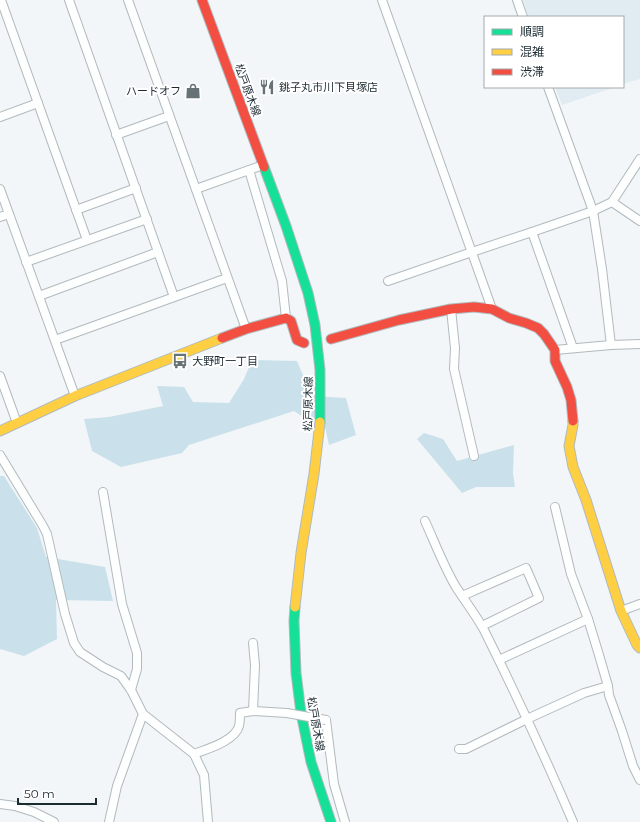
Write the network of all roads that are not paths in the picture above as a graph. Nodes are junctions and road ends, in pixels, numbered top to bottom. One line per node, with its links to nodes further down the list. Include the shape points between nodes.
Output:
1 (2, 0): 9 (street)
2 (69, 0): 12 (street)
3 (128, 0): 10 (street)
4 (202, 0): 14 (street, 松戸原木線)
5 (382, 0): 29 (street)
6 (517, 0): 7 (street)
7 (523, 16)
8 (548, 88): 21 (street)
9 (38, 103): 11 (street); 20 (street)
10 (169, 116): 12 (street); 18 (street)
11 (0, 118)
12 (116, 135): 16 (street)
13 (640, 159): 19 (street)
14 (263, 165): 15 (street); 76 (street, 松戸原木線, via 308,293 320,370 320,427 301,553 294,621 301,713 311,762)
15 (249, 170): 18 (street); 37 (street, via 282,281)
16 (136, 188): 20 (street); 24 (street)
17 (0, 189): 22 (street)
18 (196, 189): 31 (street)
19 (612, 202): 21 (street); 25 (street)
20 (76, 210): 27 (street)
21 (594, 211): 26 (street); 43 (street)
22 (9, 214): 23 (street); 30 (street)
23 (0, 217)
24 (147, 219): 27 (street); 28 (street)
25 (640, 221)
26 (532, 232): 29 (street); 44 (street)
27 (87, 240): 30 (street)
28 (158, 252): 33 (street); 34 (street)
29 (472, 252): 32 (street); 36 (street)
30 (26, 262): 33 (street)
31 (227, 278): 34 (street); 38 (street)
32 (388, 281)
33 (39, 296): 40 (street)
34 (174, 297): 40 (street)
35 (451, 309): 36 (street); 39 (street); 52 (street, via 455,348 454,369)
36 (492, 309): 45 (street, via 508,318 538,328)
37 (286, 318): 38 (street); 41 (street, via 291,320 297,340)
38 (246, 329): 48 (street)
39 (331, 339)
40 (55, 340): 48 (street)
41 (304, 343)
42 (640, 344): 43 (street)
43 (611, 345): 44 (street)
44 (573, 348): 45 (street)
45 (555, 350): 58 (street, via 555,360 571,400 573,425 569,446 573,467)
46 (0, 376): 47 (street)
47 (2, 387): 49 (street)
48 (75, 396): 49 (street)
49 (17, 423): 50 (street)
50 (0, 431)
51 (0, 455): 65 (street, via 47,534 74,643 80,652 121,676)
52 (474, 456)
53 (103, 492): 65 (street, via 122,604 137,654 137,669)
54 (555, 507): 59 (street, via 571,574)
55 (425, 521): 56 (street)
56 (462, 596): 60 (street); 60 (street, via 526,568 539,598)
57 (640, 604): 58 (street)
58 (621, 611): 62 (street)
59 (588, 619): 63 (street); 64 (street)
60 (482, 626): 63 (street)
61 (253, 643): 66 (street)
62 (640, 648)
63 (499, 660): 68 (street)
64 (608, 686): 68 (street, via 584,693); 71 (street, via 633,766)
65 (132, 690): 67 (street)
66 (254, 711): 70 (street, via 240,714 239,727 234,735); 77 (street, bridge, via 287,713 326,720 334,784)
67 (144, 714): 70 (street); 74 (street, via 117,786)
68 (526, 719): 69 (street, via 466,749); 78 (street)
69 (460, 749)
70 (194, 754): 75 (street, via 204,775)
71 (640, 780)
72 (0, 804): 73 (street, via 34,812)
73 (54, 822)
74 (109, 822)
75 (208, 822)
76 (331, 822)
77 (345, 822)
78 (573, 822)

